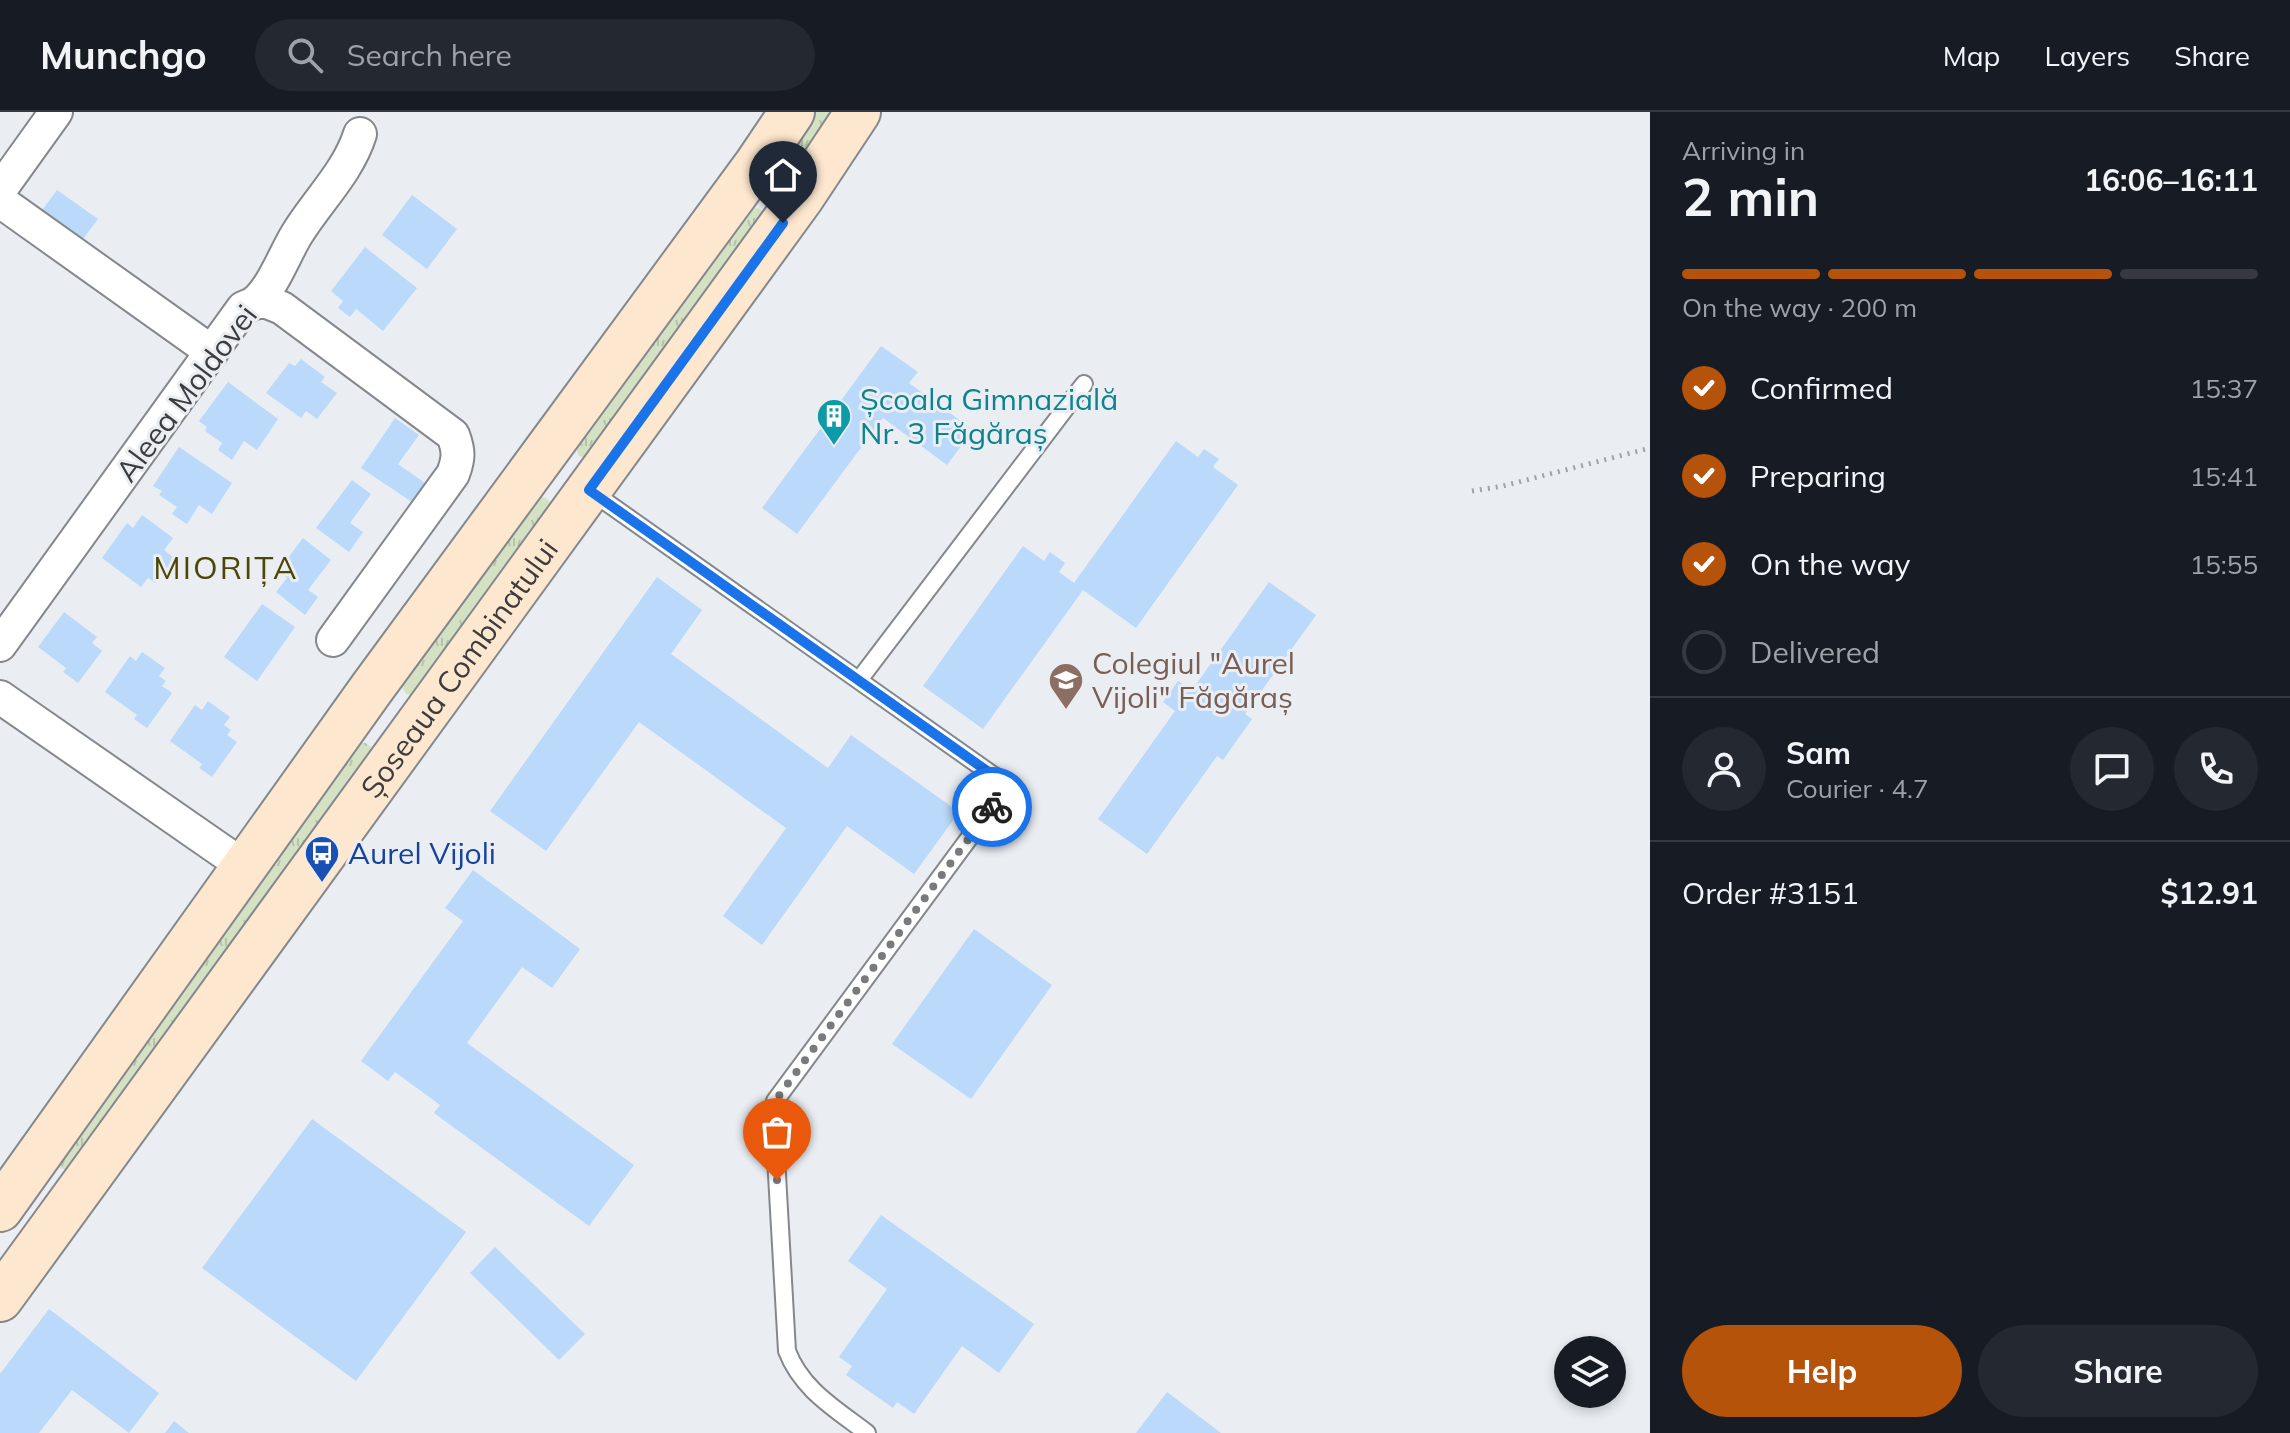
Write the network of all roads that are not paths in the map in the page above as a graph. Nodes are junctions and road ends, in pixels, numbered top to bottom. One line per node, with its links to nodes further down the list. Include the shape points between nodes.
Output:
1 (56, 112): 6 (street)
2 (792, 112): 5 (main road, Șoseaua Combinatului)
3 (858, 112): 7 (main road, Șoseaua Combinatului)
4 (360, 134): 9 (street, Aleea Moldovei, via 339,177)
5 (757, 164): 7 (main road); 12 (main road, Șoseaua Combinatului)
6 (0, 190)
7 (801, 198): 13 (main road, Șoseaua Combinatului)
8 (0, 201): 10 (street)
9 (255, 302): 10 (street, Aleea Moldovei, via 243,308); 14 (street, via 282,308 453,435 458,446 453,474)
10 (212, 352): 15 (street, Aleea Moldovei)
11 (1084, 384): 16 (lane)
12 (544, 454): 13 (main road); 17 (main road, Șoseaua Combinatului)
13 (589, 490): 16 (lane); 19 (main road, Șoseaua Combinatului)
14 (333, 640)
15 (0, 645)
16 (859, 680): 25 (lane, via 997,778 998,799 775,1101 787,1351 808,1387)
17 (372, 688): 19 (main road); 20 (main road, Șoseaua Combinatului)
18 (0, 697): 20 (street)
19 (421, 723): 23 (main road, Șoseaua Combinatului)
20 (245, 867): 21 (main road, Șoseaua Combinatului)
21 (0, 1209)
22 (0, 1223): 23 (main road)
23 (36, 1249): 24 (main road, Șoseaua Combinatului)
24 (0, 1299)
25 (867, 1433)

